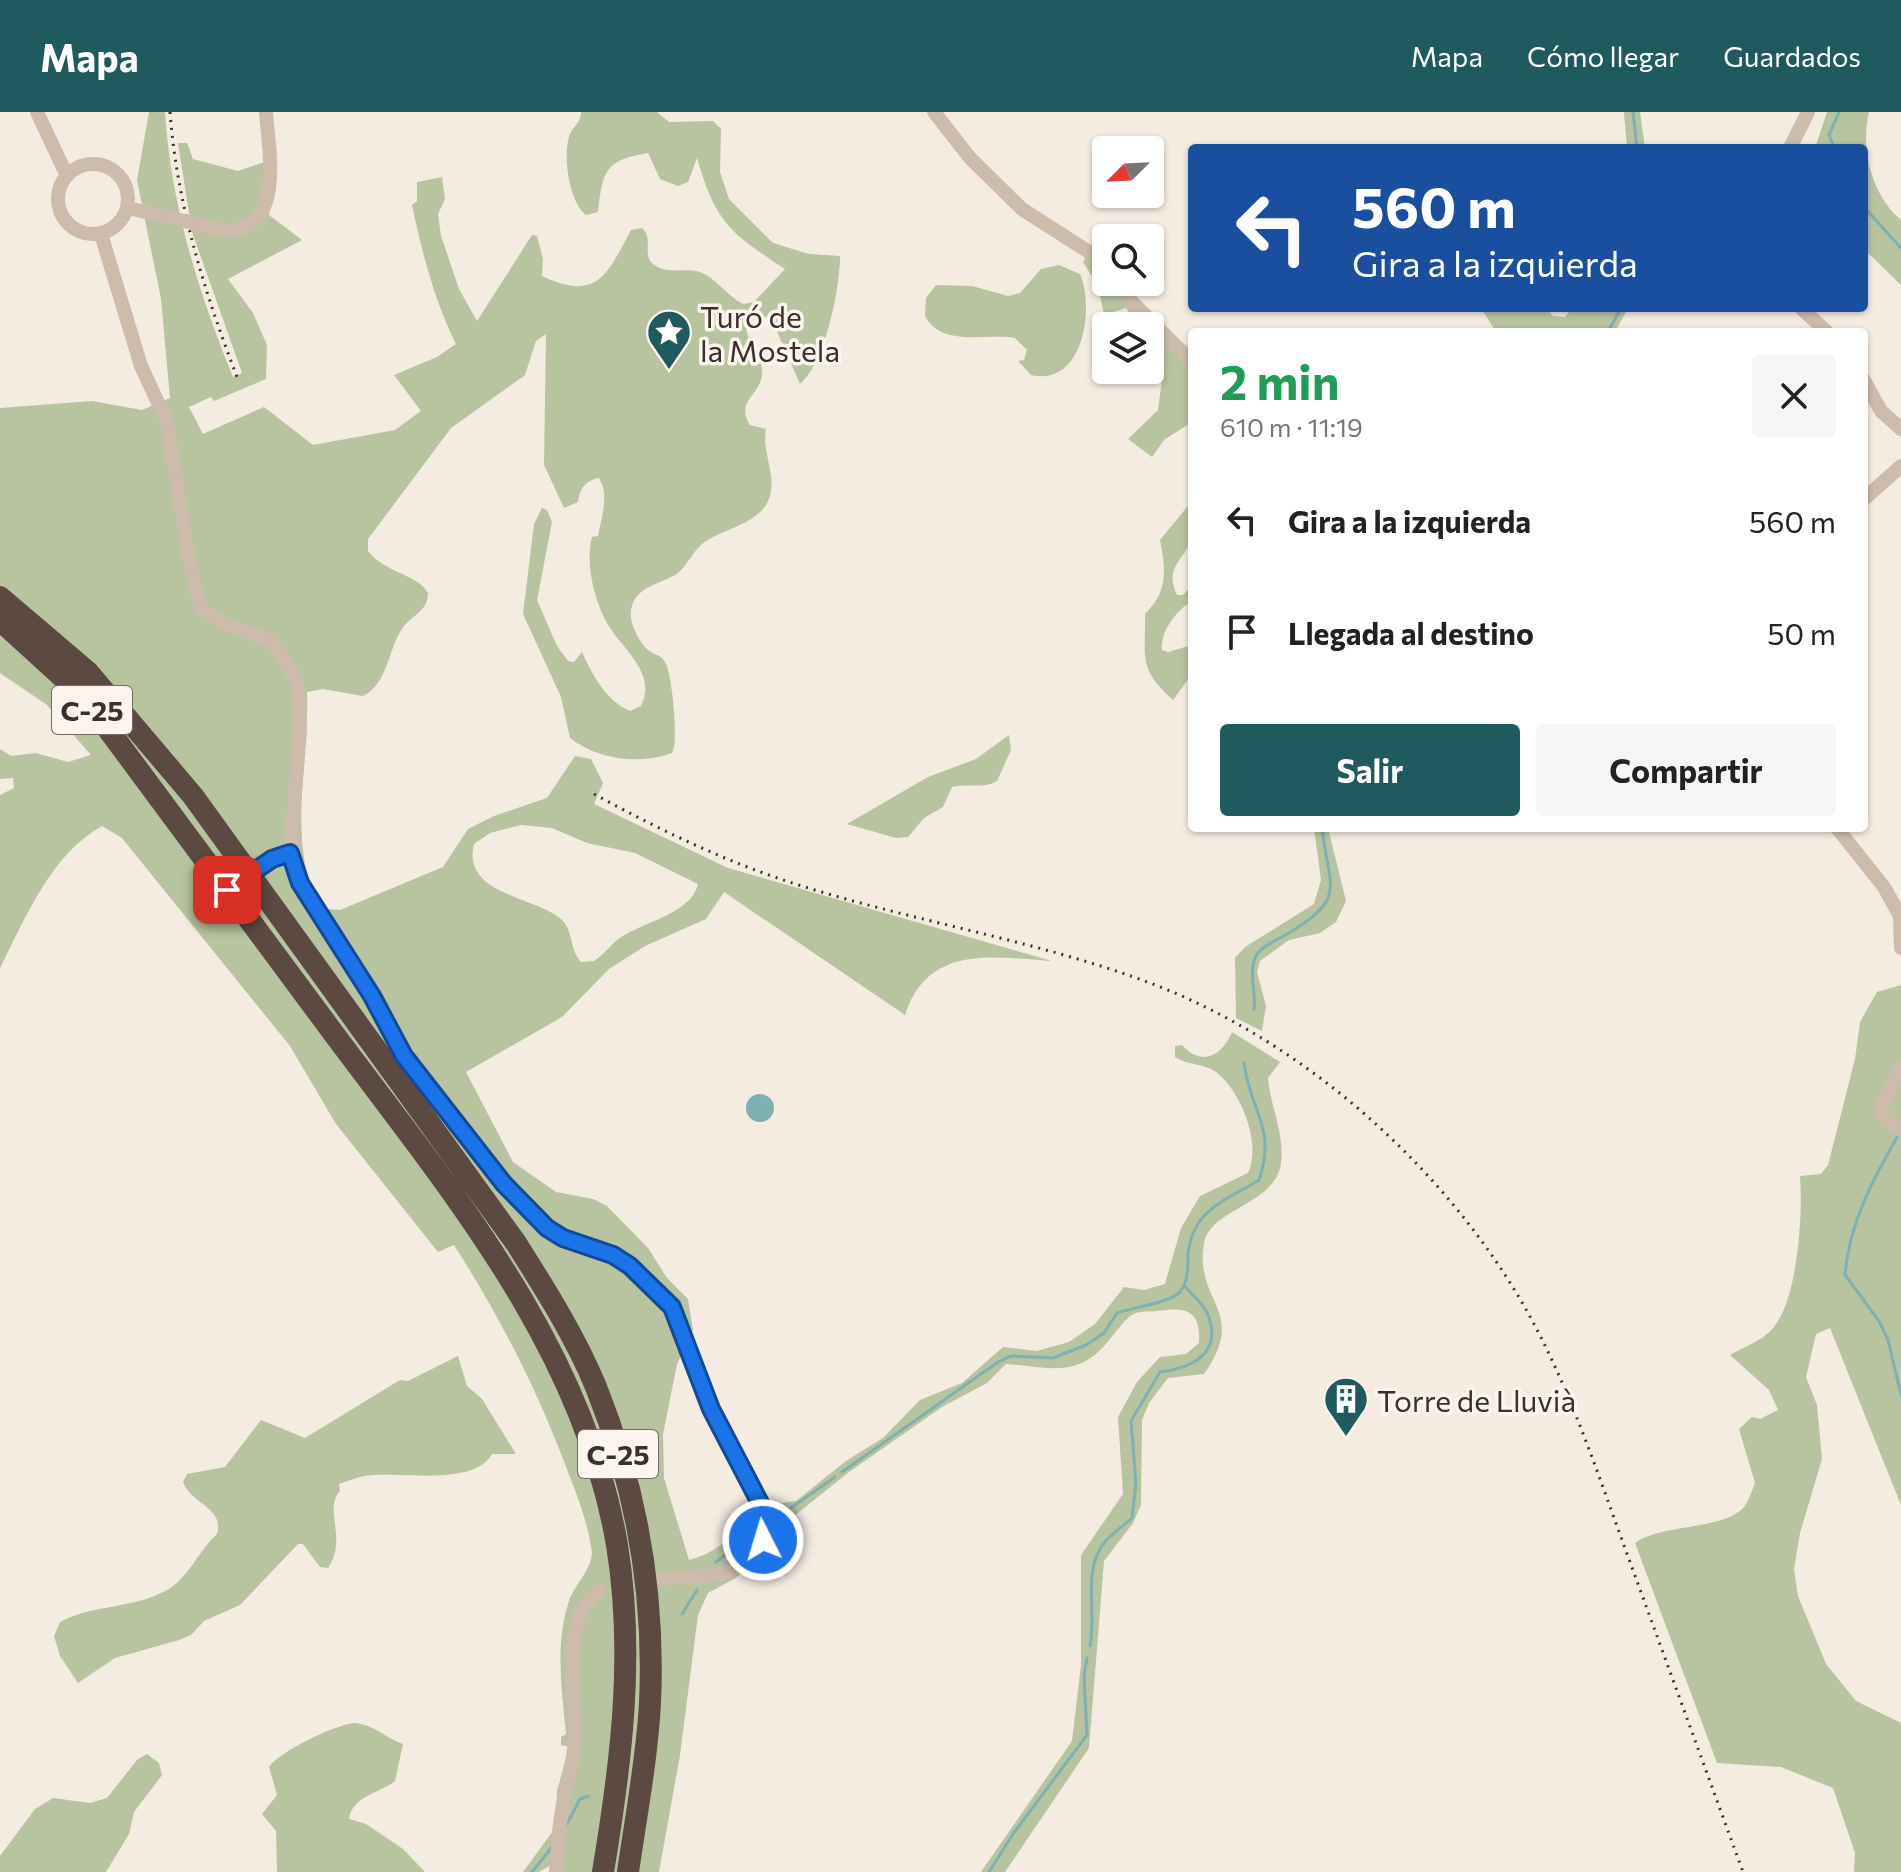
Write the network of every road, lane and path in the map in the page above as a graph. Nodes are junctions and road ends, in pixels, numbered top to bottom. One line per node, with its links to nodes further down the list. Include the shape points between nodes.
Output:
1 (37, 112): 6 (street)
2 (266, 112): 7 (street, bridge, via 272,185 249,226 221,230)
3 (934, 112): 9 (street, via 970,158 1022,209)
4 (1808, 112): 5 (street)
5 (1792, 144)
6 (67, 176): 7 (street, via 88,164 106,167 126,188); 8 (street, via 58,192 63,219 80,232)
7 (127, 208): 8 (street, via 118,225)
8 (101, 234): 23 (street, via 141,366 167,422 201,608 224,624 271,641 298,682 302,700)
9 (1092, 254)
10 (1128, 296): 13 (street)
11 (1805, 312): 12 (street)
12 (1823, 328)
13 (1188, 358)
14 (1868, 387): 15 (street, via 1881,411)
15 (1901, 429)
16 (1901, 466): 17 (street)
17 (1868, 495)
18 (0, 581): 21 (highway, via 59,634)
19 (0, 597): 21 (highway, C-25)
20 (0, 620): 31 (highway, C-25, via 102,721 389,1108 541,1328 595,1455 617,1545 626,1702)
21 (88, 672): 32 (highway, C-25, via 193,796 516,1243 596,1386 641,1538 650,1609 650,1703)
22 (1840, 832): 25 (street, via 1900,916)
23 (290, 853): 24 (street, bridge, via 272,859); 28 (street, via 300,883 404,1056 504,1184 547,1228 630,1266 678,1316 705,1395 760,1503 764,1527 755,1552 729,1573)
24 (200, 909)
25 (1901, 948)
26 (1901, 1068): 27 (street, via 1884,1100)
27 (1890, 1122)
28 (663, 1579)
29 (600, 1591): 30 (street, via 590,1597 577,1629 571,1668 578,1720)
30 (556, 1872)
31 (603, 1872)
32 (628, 1872)

